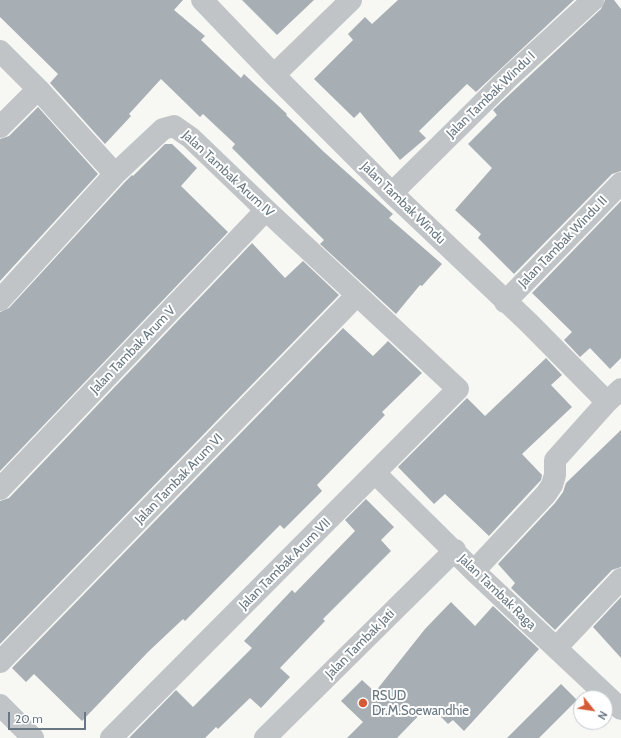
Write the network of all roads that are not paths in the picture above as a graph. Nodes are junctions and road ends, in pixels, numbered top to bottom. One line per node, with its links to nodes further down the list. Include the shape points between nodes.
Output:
1 (202, 0): 5 (street, Jalan Tambak Windu)
2 (351, 0): 5 (street)
3 (593, 0): 10 (street, Jalan Tambak Windu I, via 509,77)
4 (0, 51): 6 (street)
5 (274, 75): 10 (street, Jalan Tambak Windu)
6 (38, 89): 7 (street); 8 (street)
7 (0, 127)
8 (115, 174): 11 (street, Jalan Tambak Arum IV, via 163,129 174,126 191,138); 13 (street, Jalan Tambak Arum IV)
9 (621, 183): 14 (street, Jalan Tambak Windu II)
10 (392, 193): 14 (street, Jalan Tambak Windu)
11 (266, 210): 12 (street, Jalan Tambak Arum IV); 18 (street, Jalan Tambak Arum V)
12 (357, 295): 15 (street, Jalan Tambak Arum IV); 23 (street, Jalan Tambak Arum VI)
13 (0, 300)
14 (505, 302): 16 (street, Jalan Tambak Windu)
15 (458, 389): 17 (street, Jalan Tambak Arum VII)
16 (614, 396): 20 (street, via 555,460 555,475 546,494)
17 (375, 473): 19 (street, Jalan Tambak Raga); 27 (street, Jalan Tambak Arum VII)
18 (0, 489)
19 (455, 550): 20 (street, Jalan Tambak Raga); 28 (street, Jalan Tambak Jati)
20 (474, 571): 22 (street, Jalan Tambak Raga)
21 (621, 579): 22 (street)
22 (556, 648): 25 (street, Jalan Tambak Raga)
23 (0, 662)
24 (0, 705): 26 (street)
25 (621, 709)
26 (29, 737)
27 (111, 738)
28 (265, 738)

